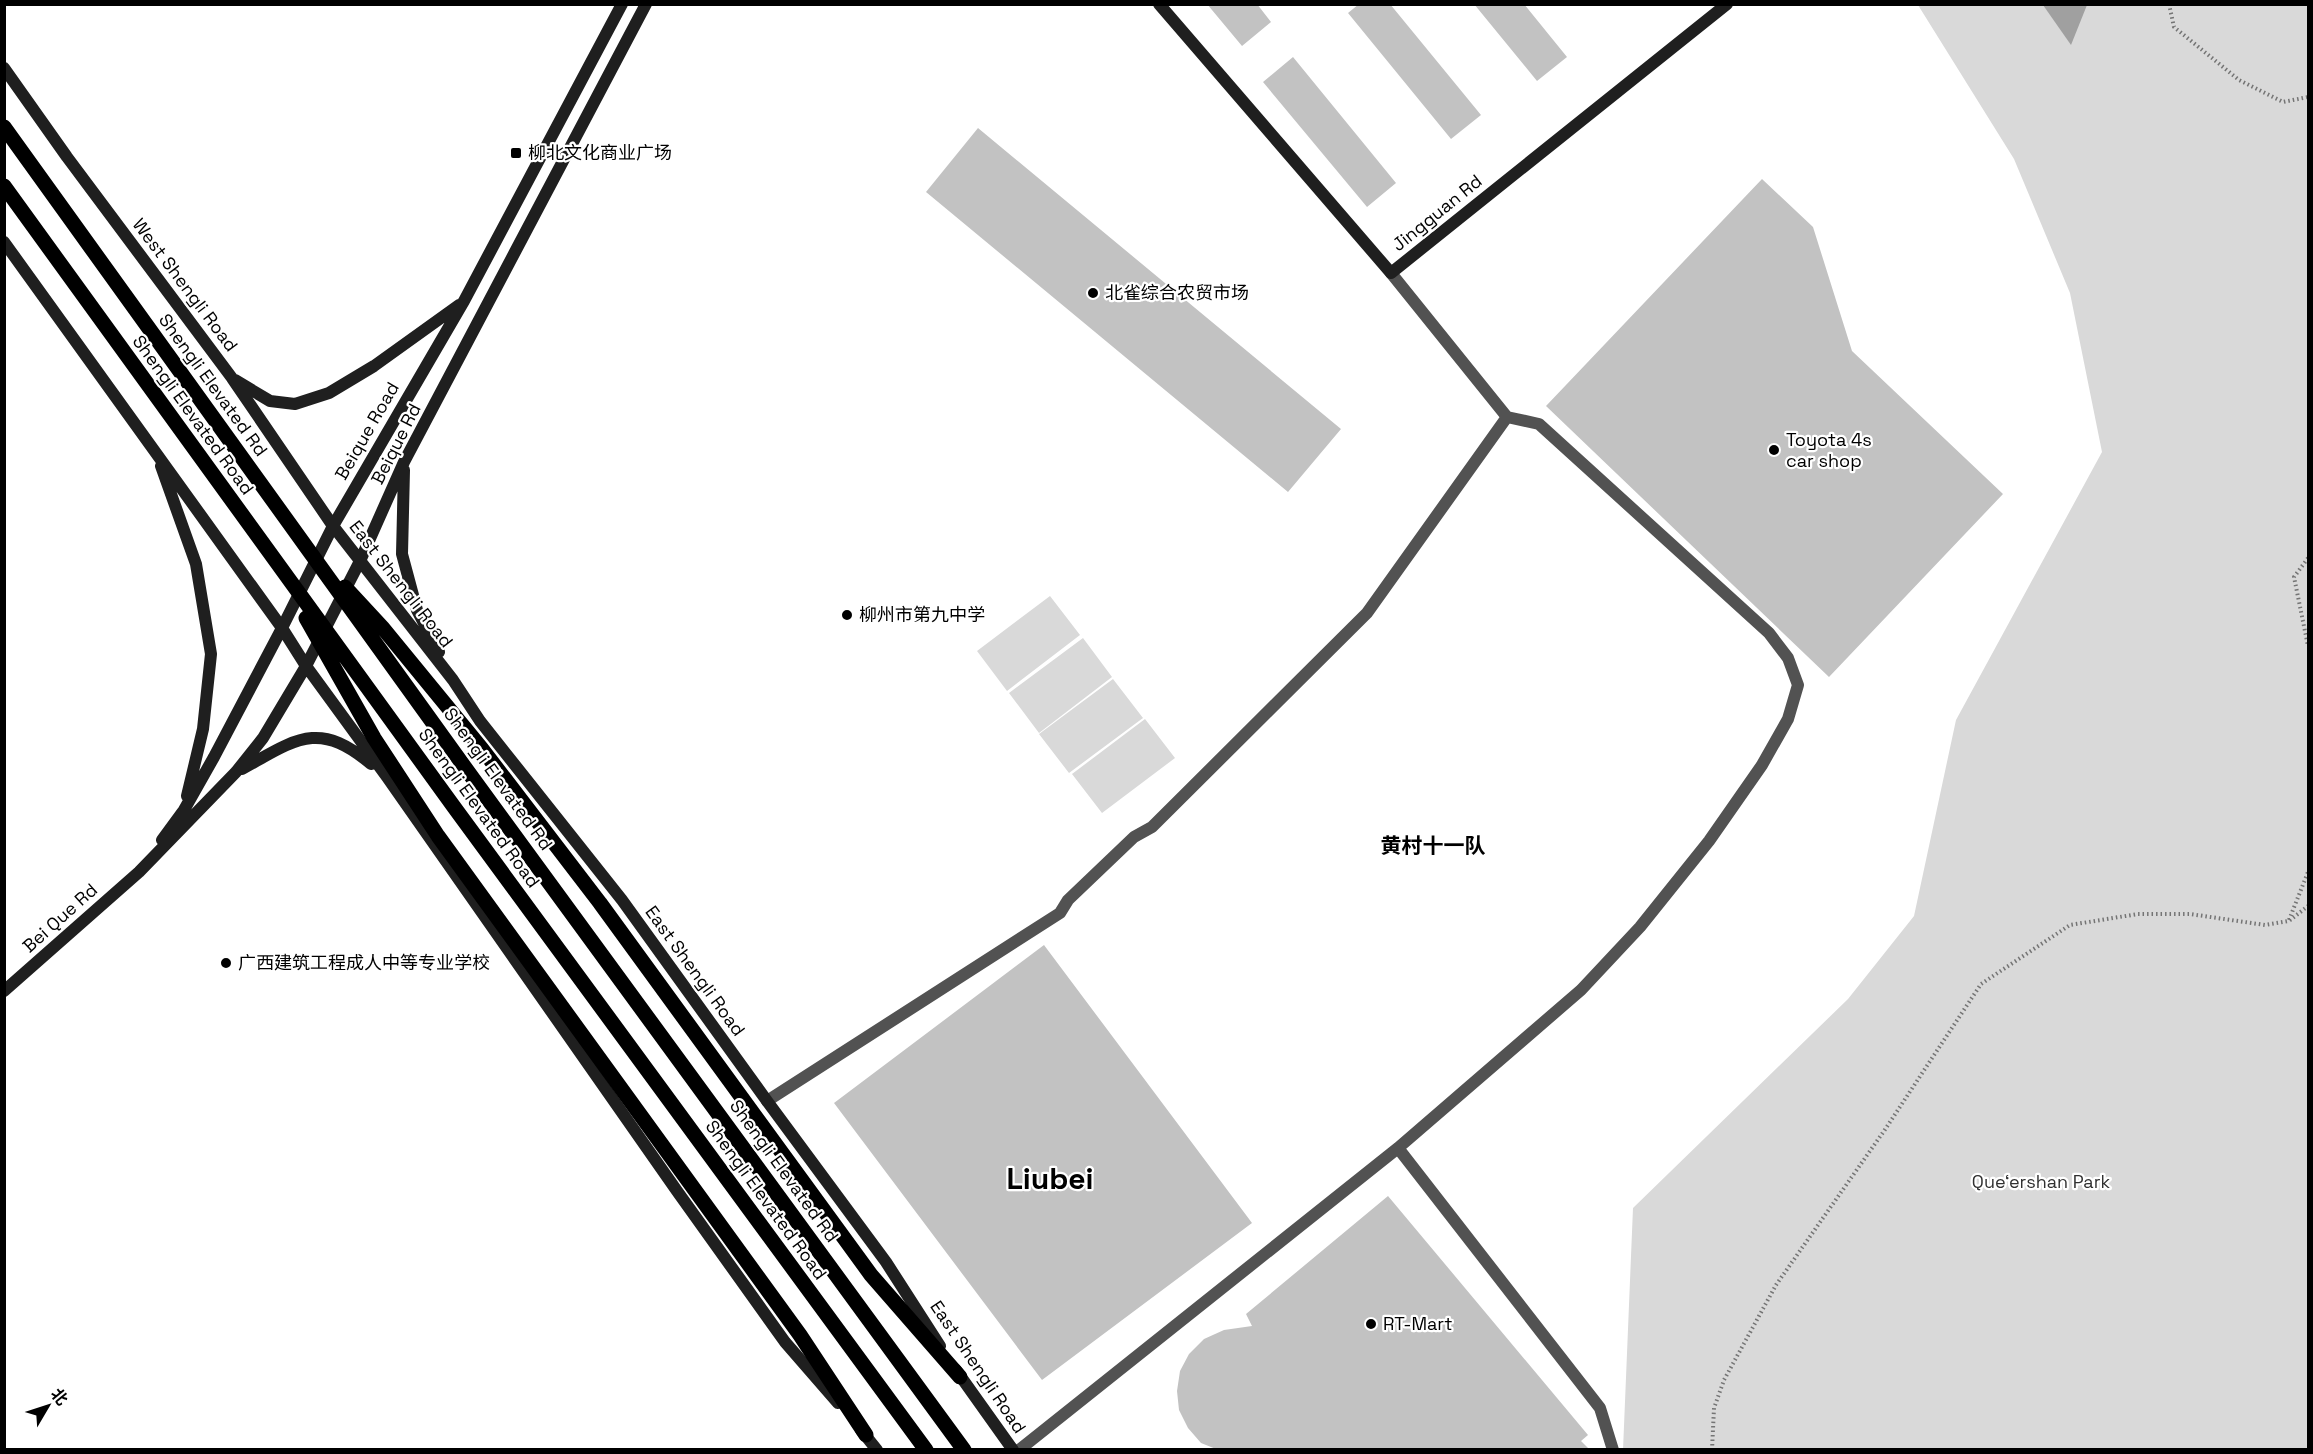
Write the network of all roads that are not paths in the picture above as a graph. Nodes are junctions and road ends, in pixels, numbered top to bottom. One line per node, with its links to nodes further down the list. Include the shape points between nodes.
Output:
1 (622, 4): 10 (main road, Beique Road)
2 (646, 4): 14 (main road, Beique Rd)
3 (1159, 4): 9 (main road, Jingguan Rd)
4 (1726, 4): 9 (main road, Jingguan Rd)
5 (4, 69): 11 (main road, West Shengli Road)
6 (4, 127): 16 (main road, Shengli Elevated Rd)
7 (4, 186): 17 (main road, Shengli Elevated Road)
8 (4, 242): 13 (main road)
9 (1391, 273): 12 (street)
10 (464, 301): 11 (main road, via 374,366 329,393 295,404 270,401); 15 (main road, Beique Road)
11 (232, 378): 15 (main road, West Shengli Road)
12 (1507, 417): 27 (street, via 1367,613 1152,827 1134,837 1068,900 1060,913); 28 (street, via 1539,424 1769,633 1788,658 1798,685 1788,719 1762,765 1709,841 1640,927 1581,990)
13 (156, 454): 19 (main road); 24 (main road, via 196,564 211,654 203,729)
14 (404, 462): 18 (main road, Beique Rd); 21 (main road, via 402,554 417,610)
15 (333, 526): 18 (main road, East Shengli Road); 19 (main road, Beique Road)
16 (297, 534): 29 (main road, via 382,627 482,749 600,903 871,1275); 33 (main road, Shengli Elevated Rd)
17 (271, 555): 30 (main road, via 374,738 438,836 800,1335); 32 (main road, Shengli Elevated Road)
18 (360, 561): 20 (main road, Beique Rd); 21 (main road, East Shengli Road)
19 (282, 628): 20 (main road); 24 (main road, Beique Road)
20 (306, 666): 22 (main road, Beique Rd, via 263,738); 23 (main road)
21 (453, 680): 27 (main road, East Shengli Road, via 480,721 622,900)
22 (236, 772): 23 (main road, via 293,741 314,736 352,747); 25 (main road, Beique Rd)
23 (387, 777): 30 (main road, via 785,1342)
24 (184, 810): 25 (main road, Beique Road)
25 (139, 872): 26 (main road, Bei Que Rd)
26 (4, 991)
27 (767, 1101): 29 (main road, East Shengli Road, via 886,1262)
28 (1398, 1148): 35 (street); 36 (street, via 1600,1408)
29 (960, 1377): 34 (main road, East Shengli Road)
30 (866, 1435): 31 (main road)
31 (877, 1449)
32 (926, 1449)
33 (964, 1449)
34 (1013, 1449)
35 (1019, 1449)
36 (1613, 1449)

